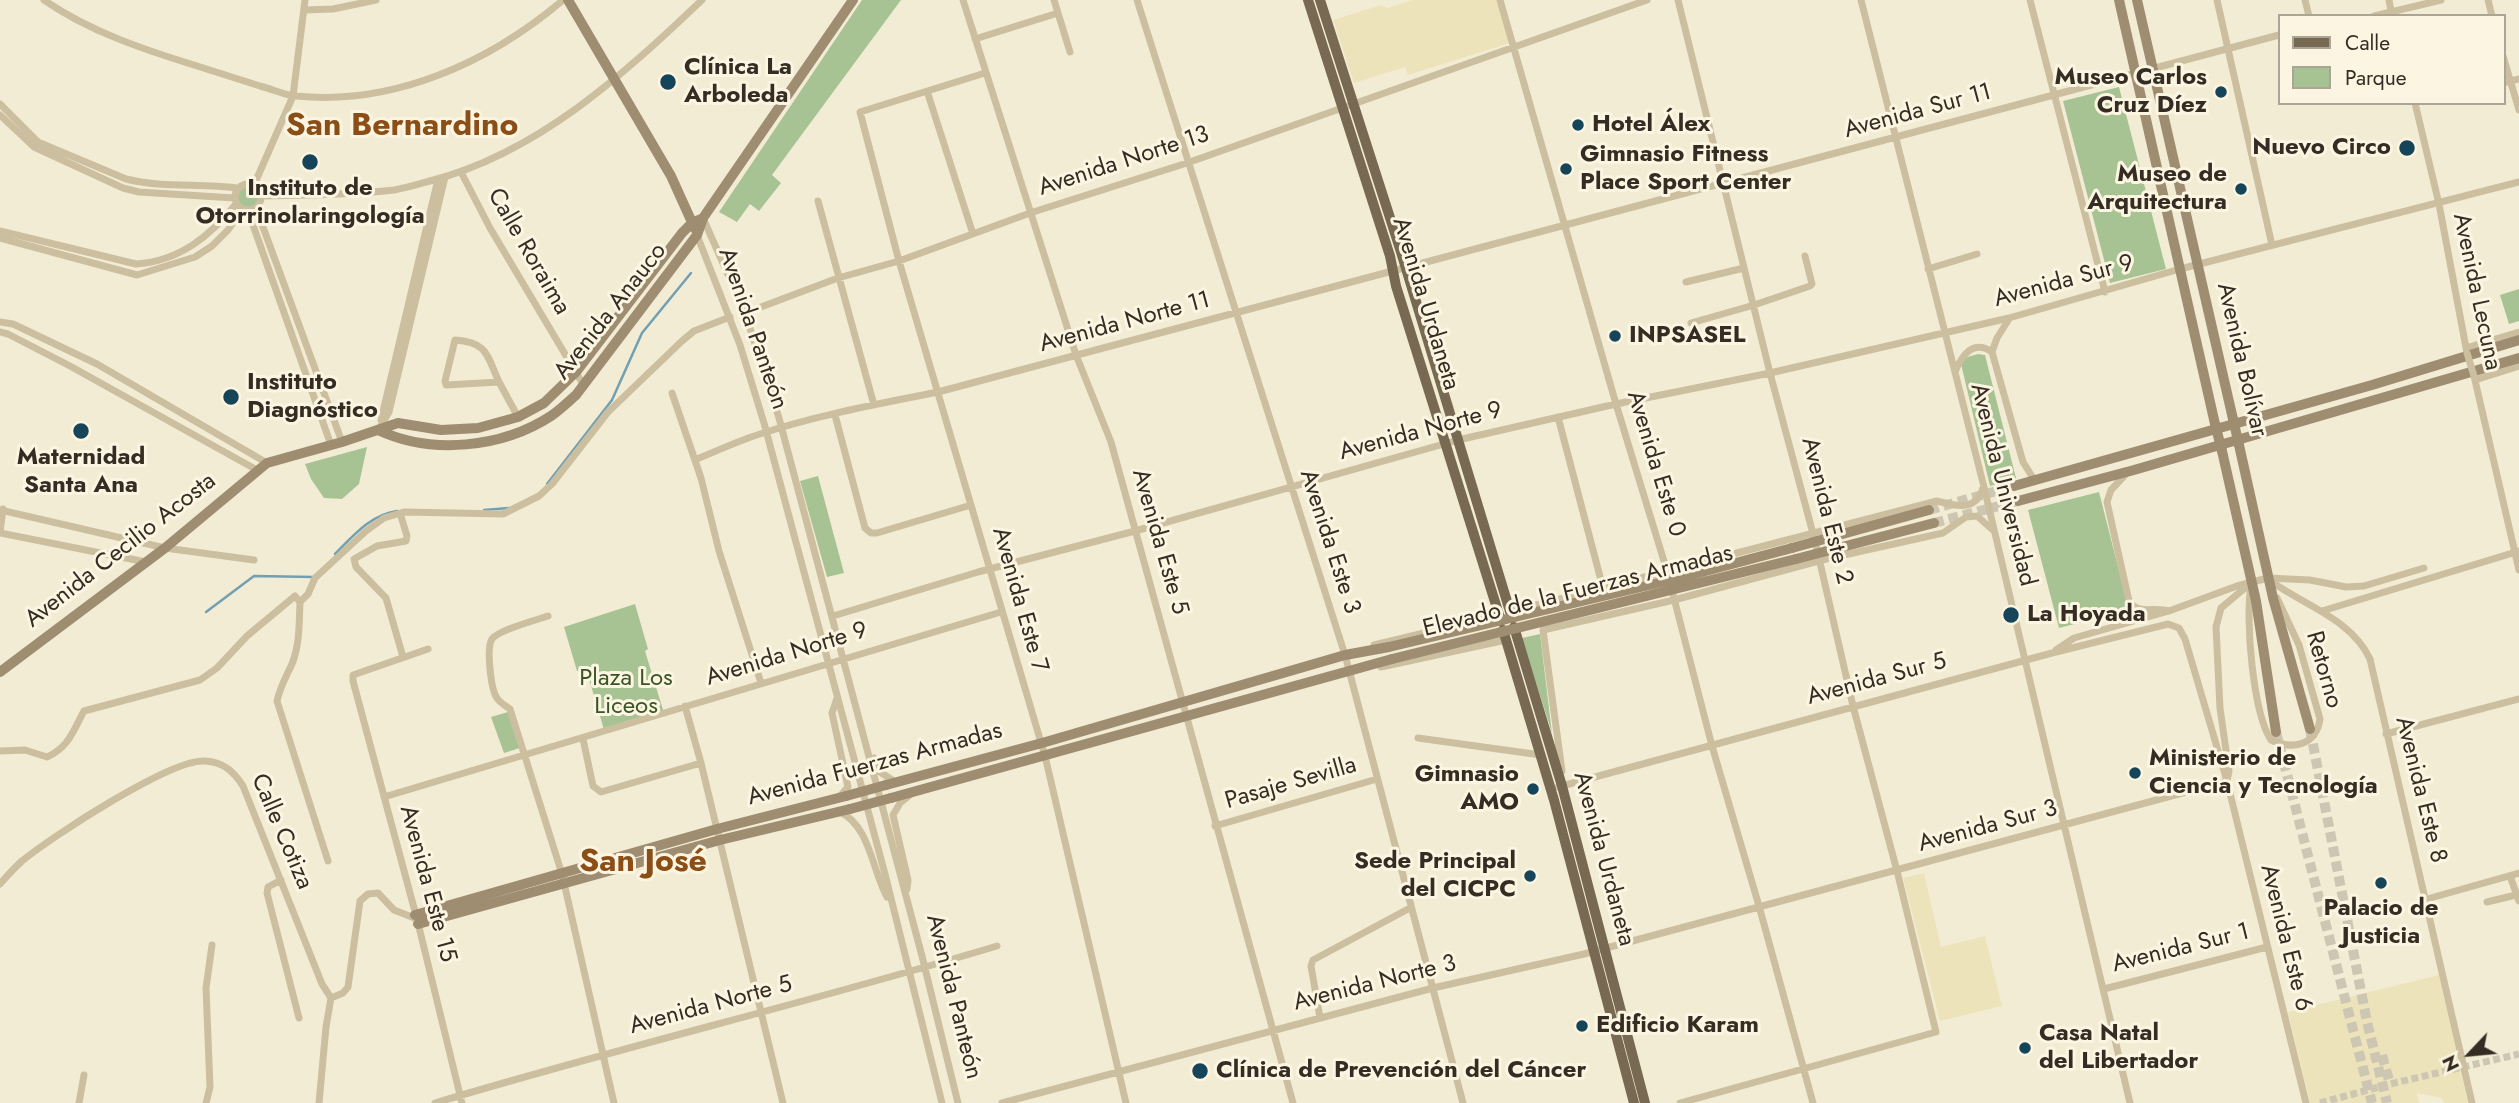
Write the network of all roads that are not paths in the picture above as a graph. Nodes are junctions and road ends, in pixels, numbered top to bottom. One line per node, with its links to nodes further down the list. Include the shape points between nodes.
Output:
1 (44, 0): 37 (street, via 127,43)
2 (305, 0): 22 (street)
3 (376, 0): 22 (street)
4 (566, 0): 33 (main road, Avenida Panteón); 37 (street, via 503,46 429,78 337,97)
5 (702, 0): 33 (street)
6 (853, 0): 58 (main road, Avenida Anauco)
7 (963, 0): 26 (street, Avenida Este 5)
8 (1054, 0): 23 (street)
9 (1137, 0): 46 (street, Avenida Este 3)
10 (1308, 0): 42 (main road, Avenida Urdaneta)
11 (1320, 0): 39 (main road, Avenida Urdaneta)
12 (1500, 0): 27 (street, Avenida Este 0)
13 (1647, 0): 27 (street, Avenida Norte 13)
14 (1678, 0): 49 (street, Avenida Este 2)
15 (1861, 0): 45 (street, Avenida Universidad)
16 (2030, 0): 38 (street)
17 (2119, 0): 32 (main road, Avenida Bolívar)
18 (2137, 0): 30 (main road, Avenida Bolívar)
19 (2217, 0): 28 (street)
20 (2389, 0): 24 (street)
21 (2441, 0): 24 (street)
22 (304, 10): 37 (street)
23 (1058, 13): 26 (street); 29 (street)
24 (2392, 14)
25 (2278, 35): 28 (street, Avenida Sur 11)
26 (975, 39): 31 (street, Avenida Este 5)
27 (1515, 48): 39 (street, Avenida Norte 13); 60 (street, Avenida Este 0)
28 (2227, 48): 30 (street, Avenida Sur 11); 65 (street)
29 (1070, 51)
30 (2152, 69): 32 (street, Avenida Sur 11); 69 (main road, Avenida Bolívar)
31 (985, 73): 36 (street); 57 (street, Avenida Este 5)
32 (2135, 74): 38 (street, Avenida Sur 11); 73 (main road, Avenida Bolívar)
33 (615, 79): 47 (street, via 539,134); 59 (main road, Avenida Panteón, via 671,176)
34 (2519, 79): 35 (street)
35 (2507, 82): 43 (street)
36 (927, 91): 62 (street); 68 (street, Avenida Este 7, via 860,111)
37 (293, 96): 51 (street)
38 (2056, 96): 45 (street, Avenida Sur 11); 77 (street)
39 (1354, 103): 42 (street, Avenida Norte 13); 70 (main road, Avenida Urdaneta)
40 (0, 104): 52 (street, via 38,142 126,179)
41 (2417, 105): 55 (street, Avenida Lecuna)
42 (1342, 108): 46 (street, Avenida Norte 13); 74 (main road, Avenida Urdaneta)
43 (2519, 110)
44 (0, 115): 56 (street, via 34,148 123,188)
45 (1895, 138): 49 (street, Avenida Sur 11); 72 (street, Avenida Universidad)
46 (1187, 163): 57 (street, Avenida Norte 13); 80 (street, Avenida Este 3)
47 (461, 172): 48 (street); 95 (street, Calle Roraima)
48 (441, 178): 53 (street, via 397,190); 110 (street)
49 (1723, 182): 60 (street, Avenida Sur 11); 71 (street, Avenida Este 2)
50 (2519, 182): 55 (street, Avenida Sur 9)
51 (254, 185): 52 (street); 53 (street)
52 (237, 188): 56 (street)
53 (261, 196): 56 (street)
54 (818, 201): 75 (street)
55 (2439, 204): 65 (street, Avenida Sur 9); 89 (street, Avenida Lecuna)
56 (243, 206): 61 (street, via 204,239 152,263 136,264); 64 (street, via 212,246 195,257 138,275); 114 (street)
57 (1030, 213): 62 (street, Avenida Norte 13); 91 (street, Avenida Este 5)
58 (703, 218): 59 (main road, Avenida Anauco); 63 (main road, Avenida Anauco); 79 (street, Avenida Panteón)
59 (692, 223): 63 (main road, Avenida Panteón); 95 (main road, Avenida Anauco)
60 (1565, 224): 70 (street, Avenida Norte 11); 104 (street, Avenida Este 0)
61 (0, 231)
62 (973, 234): 68 (street, Avenida Norte 13)
63 (697, 235): 81 (street, Avenida Panteón); 101 (main road, Avenida Anauco)
64 (0, 238)
65 (2272, 245): 69 (street, Avenida Sur 9)
66 (1978, 254): 72 (street)
67 (1805, 256): 78 (street, via 1810,286)
68 (899, 261): 75 (street, Avenida Norte 13); 102 (street, Avenida Este 7)
69 (2197, 265): 73 (street, Avenida Sur 9); 144 (main road, Avenida Bolívar, bridge)
70 (1405, 268): 74 (street, Avenida Norte 11); 112 (main road, Avenida Urdaneta)
71 (1744, 268): 76 (street); 78 (street, Avenida Este 2)
72 (1928, 269): 87 (street, Avenida Universidad)
73 (2180, 269): 77 (street, Avenida Sur 9); 145 (main road, Avenida Bolívar, bridge)
74 (1393, 273): 80 (street, Avenida Norte 11); 113 (main road, Avenida Urdaneta)
75 (838, 278): 79 (street, Avenida Norte 13); 105 (street)
76 (1686, 282)
77 (2105, 292): 82 (street, Avenida Sur 9)
78 (1754, 306): 84 (street); 96 (street, Avenida Este 2)
79 (745, 313): 109 (street, Avenida Panteón)
80 (1236, 314): 91 (street, Avenida Norte 11); 121 (street, Avenida Este 3)
81 (730, 317): 111 (street, Avenida Panteón); 127 (street, via 681,341 608,412 539,496 503,514)
82 (2010, 318): 87 (street, Avenida Sur 9); 90 (street)
83 (0, 323): 93 (street, via 13,324)
84 (1691, 323)
85 (0, 332): 98 (street)
86 (2519, 332): 89 (street)
87 (1945, 334): 96 (street, Avenida Sur 9); 97 (street, Avenida Universidad)
88 (2519, 340): 120 (main road)
89 (2467, 351): 99 (street, Avenida Lecuna, bridge)
90 (1992, 352): 97 (street, via 1970,349); 120 (street, via 2023,461)
91 (1076, 355): 102 (street, Avenida Norte 11); 129 (street, Avenida Este 5, via 1111,442)
92 (2519, 358): 118 (main road)
93 (97, 364): 98 (street); 116 (street)
94 (2519, 366): 99 (street)
95 (576, 372): 101 (street, Calle Roraima); 107 (main road, Avenida Anauco, via 544,403)
96 (1770, 373): 104 (street, Avenida Sur 9); 133 (street, Avenida Este 2)
97 (1955, 373): 119 (street, Avenida Universidad)
98 (90, 377): 117 (street)
99 (2474, 378): 135 (street, Avenida Lecuna)
100 (499, 382): 100 (street, via 446,385 455,340 480,345); 107 (street)
101 (584, 386): 110 (main road, Avenida Anauco, via 552,415 500,438 440,445)
102 (937, 392): 105 (street, Avenida Norte 11); 124 (street, Avenida Este 7)
103 (672, 393): 115 (street)
104 (1616, 404): 108 (street, Avenida Norte 9); 143 (street, Avenida Este 0)
105 (874, 405): 106 (street, Avenida Norte 11)
106 (835, 415): 109 (street, Avenida Norte 11); 124 (street, via 868,531 877,533)
107 (518, 416): 110 (main road, Avenida Anauco, via 460,430 398,423)
108 (1558, 417): 112 (street, Avenida Norte 9); 146 (street)
109 (782, 428): 111 (street, Avenida Norte 11); 153 (street, Avenida Panteón)
110 (378, 430): 114 (main road, Avenida Anauco)
111 (765, 432): 115 (street, Avenida Norte 11); 162 (street, Avenida Panteón)
112 (1458, 440): 113 (street, Avenida Norte 9); 154 (main road, Avenida Urdaneta)
113 (1447, 443): 121 (street, Avenida Norte 9); 154 (main road, Avenida Urdaneta)
114 (336, 444): 116 (main road, Avenida Anauco)
115 (695, 460): 165 (street)
116 (267, 463): 117 (main road, Avenida Cecilio Acosta)
117 (257, 470): 134 (main road, Avenida Cecilio Acosta)
118 (2134, 470): 123 (main road); 149 (street, via 2116,484 2107,502 2123,579 2136,609)
119 (1982, 477): 125 (street, via 1983,490 1968,506); 131 (street, Avenida Universidad)
120 (2035, 481): 122 (main road)
121 (1291, 486): 129 (street, Avenida Norte 9); 158 (street, Avenida Este 3)
122 (2014, 486)
123 (2018, 501)
124 (971, 505): 141 (street, Avenida Este 7)
125 (1933, 506): 132 (street, via 1950,509 1953,515); 133 (main road); 133 (street, via 1838,527)
126 (1, 509): 130 (street); 134 (street)
127 (400, 513): 148 (street, via 366,531 315,578); 159 (street, via 406,541 377,546 354,559 356,567 386,598)
128 (1934, 523): 137 (main road)
129 (1135, 531): 141 (street, Avenida Norte 9); 169 (street, Avenida Este 5)
130 (0, 532): 139 (street)
131 (1995, 532): 132 (street, via 1971,516); 161 (street, Avenida Universidad)
132 (1942, 533): 137 (street, via 1844,556)
133 (1814, 537): 136 (main road, Elevado de la Fuerzas Armadas); 137 (street, Avenida Este 2)
134 (165, 548): 138 (street); 139 (main road, Avenida Cecilio Acosta)
135 (2517, 552): 142 (street, Avenida Lecuna); 150 (street)
136 (1796, 553): 137 (main road, Elevado de la Fuerzas Armadas); 143 (street); 147 (street); 158 (main road, Elevado de la Fuerzas Armadas, bridge); 164 (main road, Elevado de la Fuerzas Armadas, bridge)
137 (1819, 557): 171 (street, Avenida Este 2)
138 (254, 560)
139 (146, 562): 163 (main road, Avenida Cecilio Acosta)
140 (2424, 568): 144 (street, Avenida Sur 5, via 2354,587)
141 (990, 569): 151 (street, Avenida Este 7); 153 (street, Avenida Norte 9)
142 (2519, 570)
143 (1667, 571): 146 (street); 147 (street, Avenida Este 0)
144 (2268, 578): 145 (street, Avenida Sur 5); 145 (street, Retorno, via 2299,645 2317,705 2318,730 2311,739 2293,747 2271,740 2262,722 2252,659 2248,603); 150 (street, Avenida Este 8); 173 (main road, Avenida Bolívar)
145 (2252, 582): 149 (street, Avenida Sur 5); 174 (main road, Avenida Bolívar); 186 (street, Avenida Este 6, via 2221,608 2216,627)
146 (1603, 588): 154 (street)
147 (1674, 600): 179 (street, Avenida Este 0); 188 (street, via 1543,630 1563,778)
148 (300, 602): 180 (street, via 295,596 284,604 200,680 84,711 64,747 47,757 25,750); 196 (street, via 298,645 277,701)
149 (2169, 611): 157 (street, Avenida Sur 5, via 2074,638)
150 (2322, 611): 175 (street, Avenida Este 8, via 2364,646)
151 (1001, 612): 160 (street, Avenida Norte 9); 178 (street, Avenida Este 7)
152 (548, 616): 181 (street, via 491,640 494,691 510,709)
153 (833, 616): 160 (street, Avenida Panteón)
154 (1506, 623): 158 (street, via 1388,641); 164 (street); 182 (main road, Avenida Urdaneta); 188 (main road, Avenida Urdaneta)
155 (2174, 625): 157 (street, Avenida Sur 5); 186 (street, Avenida Este 6, via 2185,639)
156 (428, 649): 159 (street)
157 (2052, 653): 161 (street, Avenida Sur 5)
158 (1345, 655): 164 (street, Avenida Este 3); 169 (main road, Avenida Fuerzas Armadas)
159 (402, 657): 190 (street, Avenida Este 15, via 353,675)
160 (843, 658): 162 (street, Avenida Norte 9); 166 (street, Avenida Panteón)
161 (2025, 660): 171 (street, Avenida Sur 5); 194 (street, Avenida Universidad)
162 (828, 662): 165 (street, Avenida Norte 9); 167 (street, Avenida Panteón)
163 (0, 672)
164 (1349, 673): 172 (main road, Avenida Fuerzas Armadas); 185 (street, Avenida Este 3)
165 (761, 683): 170 (street, Avenida Norte 9)
166 (853, 694): 187 (street, Avenida Panteón, via 876,765); 205 (street, Avenida Panteón)
167 (837, 697): 191 (street, Avenida Panteón, via 832,713 848,787); 207 (street, Avenida Panteón)
168 (2519, 699): 175 (street)
169 (1184, 702): 172 (street, Avenida Este 5); 178 (main road, Avenida Fuerzas Armadas)
170 (685, 706): 177 (street, Avenida Norte 9); 184 (street)
171 (1853, 706): 179 (street, Avenida Sur 5); 197 (street, Avenida Este 2)
172 (1188, 716): 183 (main road, Avenida Fuerzas Armadas); 193 (street, Avenida Este 5)
173 (2310, 729)
174 (2276, 732)
175 (2386, 734): 204 (street, Avenida Este 8)
176 (1418, 738): 182 (street)
177 (583, 739): 181 (street, Avenida Norte 9); 184 (street, via 593,786 601,792)
178 (1042, 743): 183 (street, Avenida Este 7); 187 (main road, Avenida Fuerzas Armadas)
179 (1712, 746): 188 (street); 208 (street, Avenida Este 0)
180 (0, 751)
181 (527, 755): 190 (street, Avenida Norte 9); 200 (street)
182 (1541, 755): 188 (main road, Avenida Urdaneta)
183 (1045, 756): 189 (main road, Avenida Fuerzas Armadas); 227 (street, Avenida Este 7)
184 (701, 763): 195 (street)
185 (1377, 779): 193 (street, Pasaje Sevilla); 209 (street, Avenida Este 3)
186 (2227, 781): 194 (street, Avenida Sur 3); 213 (street, Avenida Este 6)
187 (891, 784): 191 (main road, Avenida Fuerzas Armadas, bridge)
188 (1556, 787): 214 (main road, Avenida Urdaneta); 215 (main road, Avenida Urdaneta)
189 (912, 793): 192 (main road, Avenida Fuerzas Armadas, bridge); 205 (street, Avenida Panteón, via 893,815 908,880)
190 (384, 797): 210 (street, Avenida Este 15)
191 (841, 797): 195 (main road, Avenida Fuerzas Armadas)
192 (845, 811): 195 (main road, Avenida Fuerzas Armadas); 207 (street, Avenida Panteón, via 860,830)
193 (1215, 826): 224 (street, Avenida Este 5)
194 (2066, 826): 197 (street, Avenida Sur 3); 219 (street, Avenida Universidad)
195 (718, 835): 200 (main road, Avenida Fuerzas Armadas); 221 (street)
196 (328, 861)
197 (1897, 871): 208 (street, Avenida Sur 3); 226 (street, Avenida Este 2, via 1936,1032)
198 (2519, 873): 199 (street)
199 (2510, 876): 203 (street); 204 (street)
200 (563, 879): 210 (main road, Avenida Fuerzas Armadas); 225 (street)
201 (281, 880): 202 (street, Calle Cotiza, via 233,770 205,761 187,762 163,773 96,812 42,846); 220 (street, Calle Cotiza); 223 (street, via 268,887 267,893)
202 (0, 884)
203 (2518, 898): 206 (street)
204 (2427, 899): 248 (street, Avenida Este 8)
205 (907, 900): 216 (street, Avenida Panteón)
206 (2487, 902)
207 (892, 904): 217 (street, Avenida Panteón)
208 (1759, 906): 214 (street, Avenida Norte 3); 226 (street, Avenida Este 0)
209 (1410, 908): 218 (street, Avenida Este 3); 222 (street, via 1313,960)
210 (417, 919): 220 (street, via 394,910 378,892 363,897 348,987); 229 (street, Avenida Este 15)
211 (212, 945): 231 (street, via 206,988 210,1087)
212 (997, 946): 216 (street, Avenida Norte 5)
213 (2267, 947): 219 (street, Avenida Sur 1); 247 (street, Avenida Este 6)
214 (1605, 948): 215 (street, Avenida Norte 3); 243 (main road, Avenida Urdaneta)
215 (1594, 952): 218 (street, Avenida Norte 3); 242 (main road, Avenida Urdaneta)
216 (925, 968): 217 (street, Avenida Norte 5); 237 (street, Avenida Panteón)
217 (909, 972): 221 (street, Avenida Norte 5); 236 (street, Avenida Panteón)
218 (1433, 988): 222 (street, Avenida Norte 3); 241 (street, Avenida Este 3)
219 (2104, 989): 246 (street, Avenida Universidad)
220 (331, 998): 232 (street)
221 (761, 1012): 225 (street, Avenida Norte 5); 235 (street)
222 (1320, 1017): 224 (street, Avenida Norte 3)
223 (299, 1018)
224 (1272, 1031): 227 (street, Avenida Norte 3); 240 (street, Avenida Este 5)
225 (602, 1055): 229 (street, Avenida Norte 5); 234 (street)
226 (1803, 1070): 244 (street); 245 (street, Avenida Este 0)
227 (1118, 1073): 238 (street, Avenida Norte 3); 239 (street, Avenida Este 7)
228 (84, 1075): 230 (street)
229 (461, 1099): 233 (street, Avenida Norte 5)
230 (79, 1103)
231 (206, 1103)
232 (319, 1103)
233 (435, 1103)
234 (614, 1103)
235 (782, 1103)
236 (942, 1103)
237 (958, 1103)
238 (1002, 1103)
239 (1126, 1103)
240 (1293, 1103)
241 (1463, 1103)
242 (1634, 1103)
243 (1645, 1103)
244 (1680, 1103)
245 (1812, 1103)
246 (2130, 1103)
247 (2306, 1103)
248 (2472, 1103)

